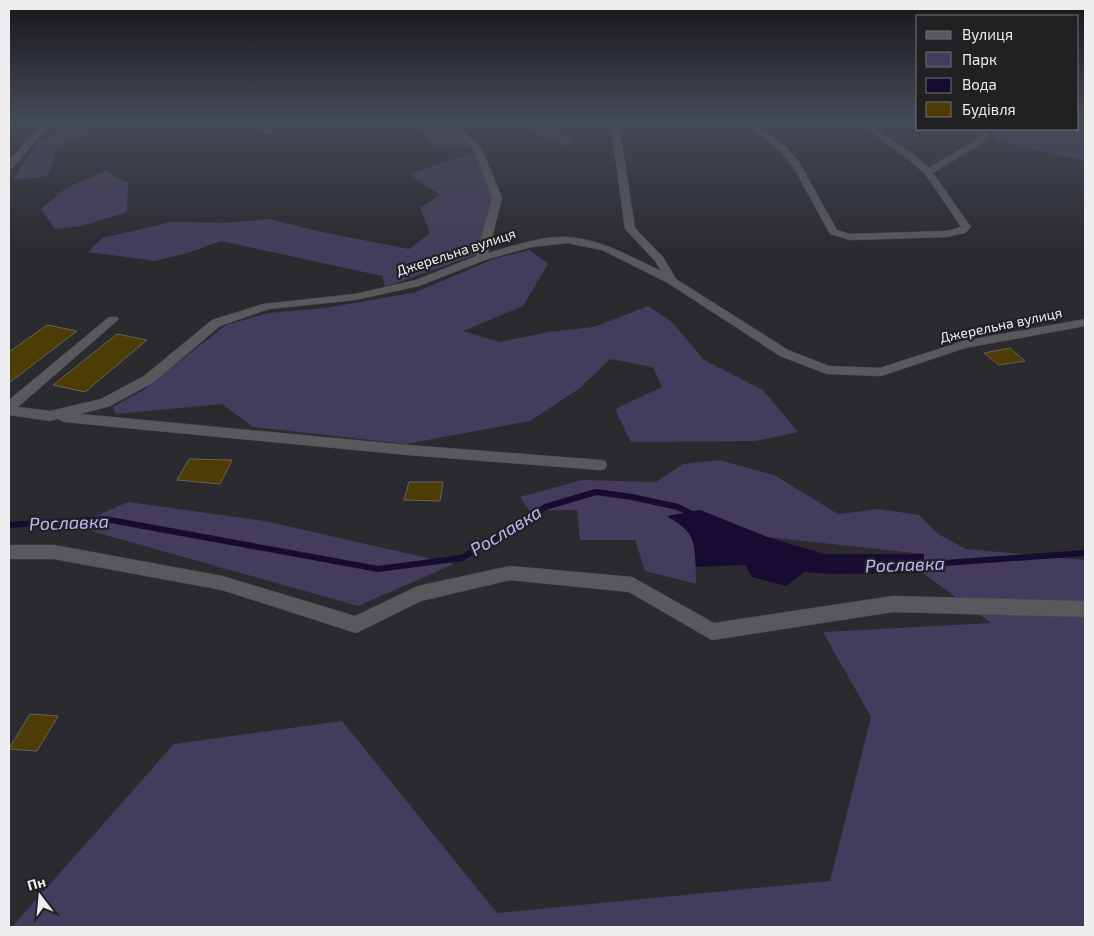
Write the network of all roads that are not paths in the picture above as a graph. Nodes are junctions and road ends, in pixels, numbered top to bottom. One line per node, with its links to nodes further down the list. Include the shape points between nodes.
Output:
1 (483, 163): 7 (street, via 497,198)
2 (620, 163): 8 (street, via 630,229 659,259)
3 (795, 163): 6 (street, via 833,232 850,237 962,231 966,227)
4 (915, 163): 6 (street)
5 (943, 163): 6 (street)
6 (928, 172)
7 (481, 258): 8 (street, Джерельна вулиця, via 530,244 567,240 605,248); 12 (street, Джерельна вулиця, via 419,283 355,297 267,306 216,323 149,379 105,403)
8 (672, 281): 10 (street, Джерельна вулиця, via 784,353 826,370 881,372 963,345)
9 (113, 319): 11 (street)
10 (1085, 323)
11 (9, 409): 12 (street, Джерельна вулиця)
12 (50, 416): 13 (street)
13 (600, 465)
14 (9, 552): 15 (street, via 54,552 222,583 356,625 418,594 510,574 632,585 712,632 893,604)
15 (1085, 609)

